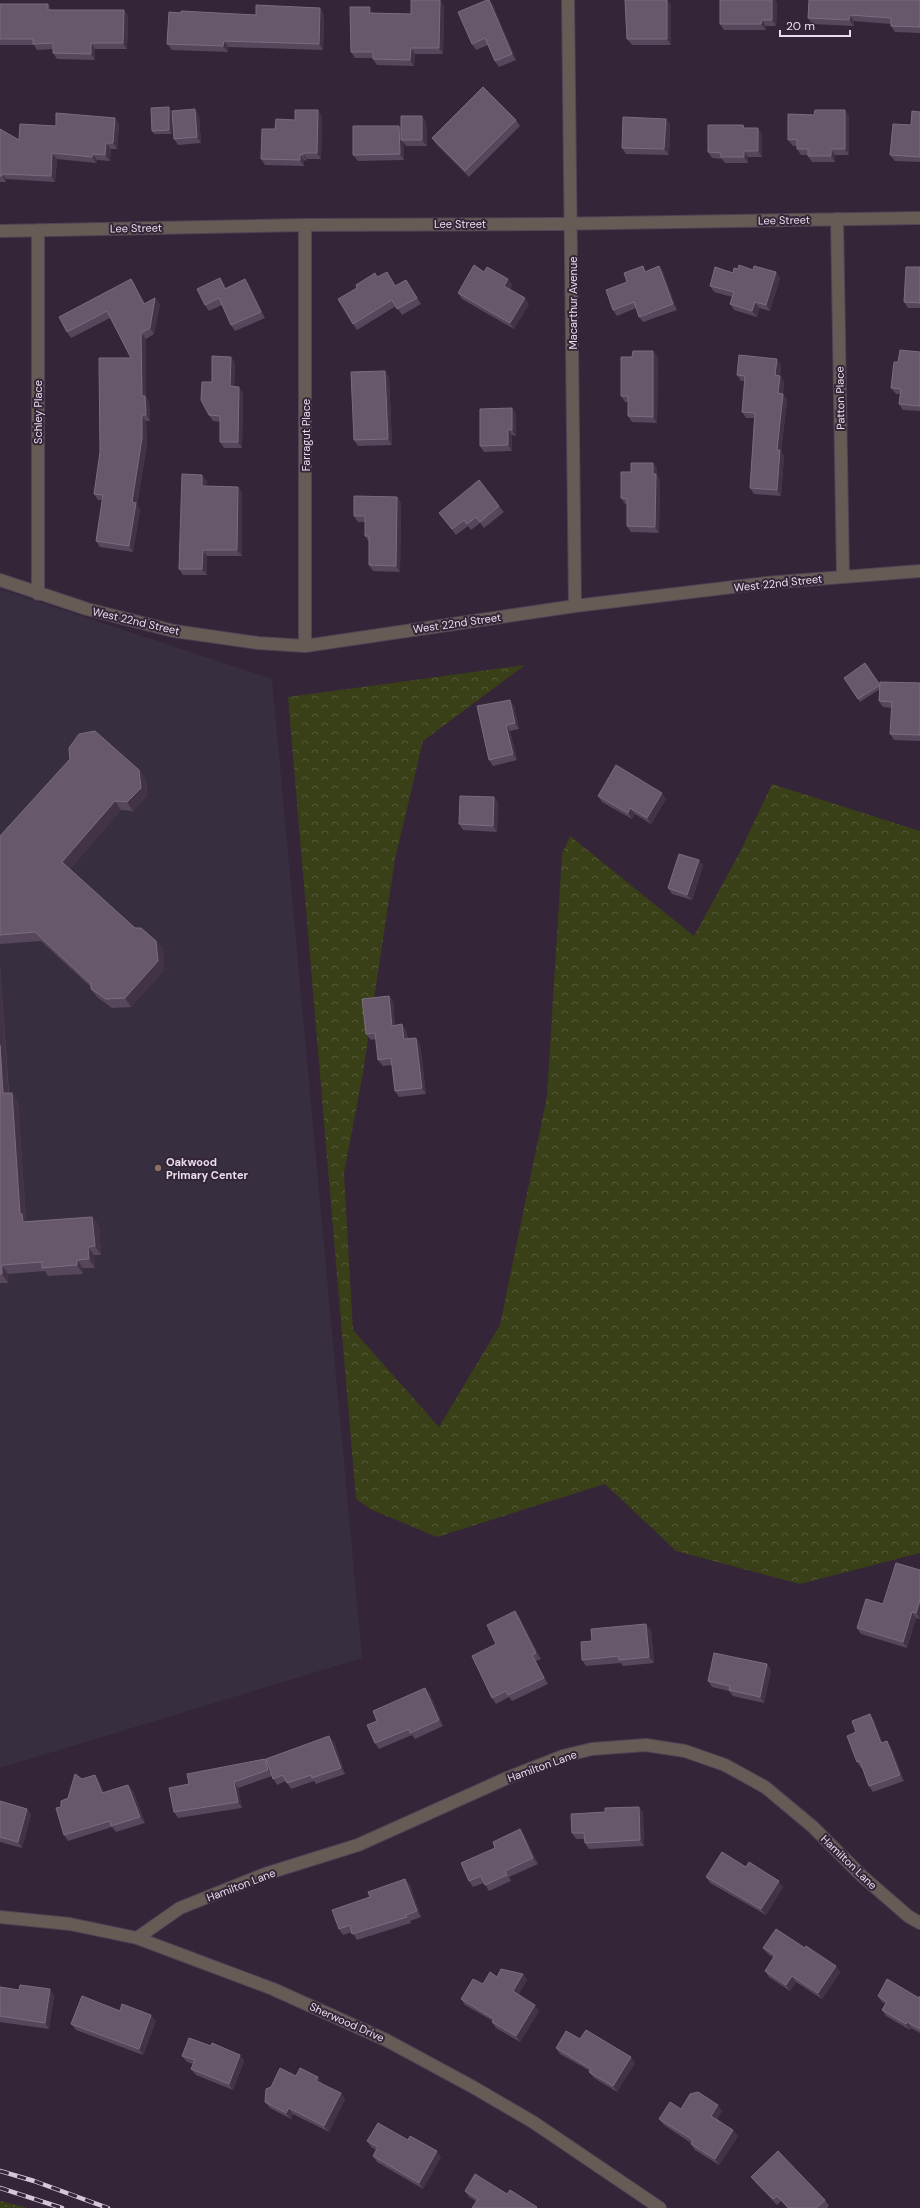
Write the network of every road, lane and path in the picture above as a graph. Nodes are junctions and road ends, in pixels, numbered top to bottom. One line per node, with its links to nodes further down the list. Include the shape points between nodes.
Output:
1 (568, 0): 4 (street, Macarthur Avenue)
2 (920, 218): 3 (street, Lee Street)
3 (836, 219): 4 (street, Lee Street); 9 (street, Patton Place)
4 (572, 224): 5 (street, Lee Street); 12 (street, Macarthur Avenue)
5 (305, 225): 6 (street, Lee Street); 13 (street, Farragut Place)
6 (38, 230): 7 (street, Lee Street); 11 (street, Schley Place)
7 (0, 231)
8 (920, 571): 9 (street, West 22nd Street)
9 (843, 576): 12 (street, West 22nd Street)
10 (0, 580): 11 (street, West 22nd Street)
11 (38, 594): 13 (street, West 22nd Street, via 174,631 258,644)
12 (575, 606): 13 (street, West 22nd Street)
13 (305, 646)
14 (0, 1917): 16 (street, Sherwood Drive, via 70,1924)
15 (920, 1923): 16 (street, Hamilton Lane, via 908,1916 862,1876 813,1827 765,1787 725,1765 692,1753 646,1745 592,1749 563,1756 358,1845 265,1874 180,1908)
16 (137, 1938): 17 (street, Sherwood Drive, via 273,1989 386,2040 533,2122)
17 (660, 2208)

